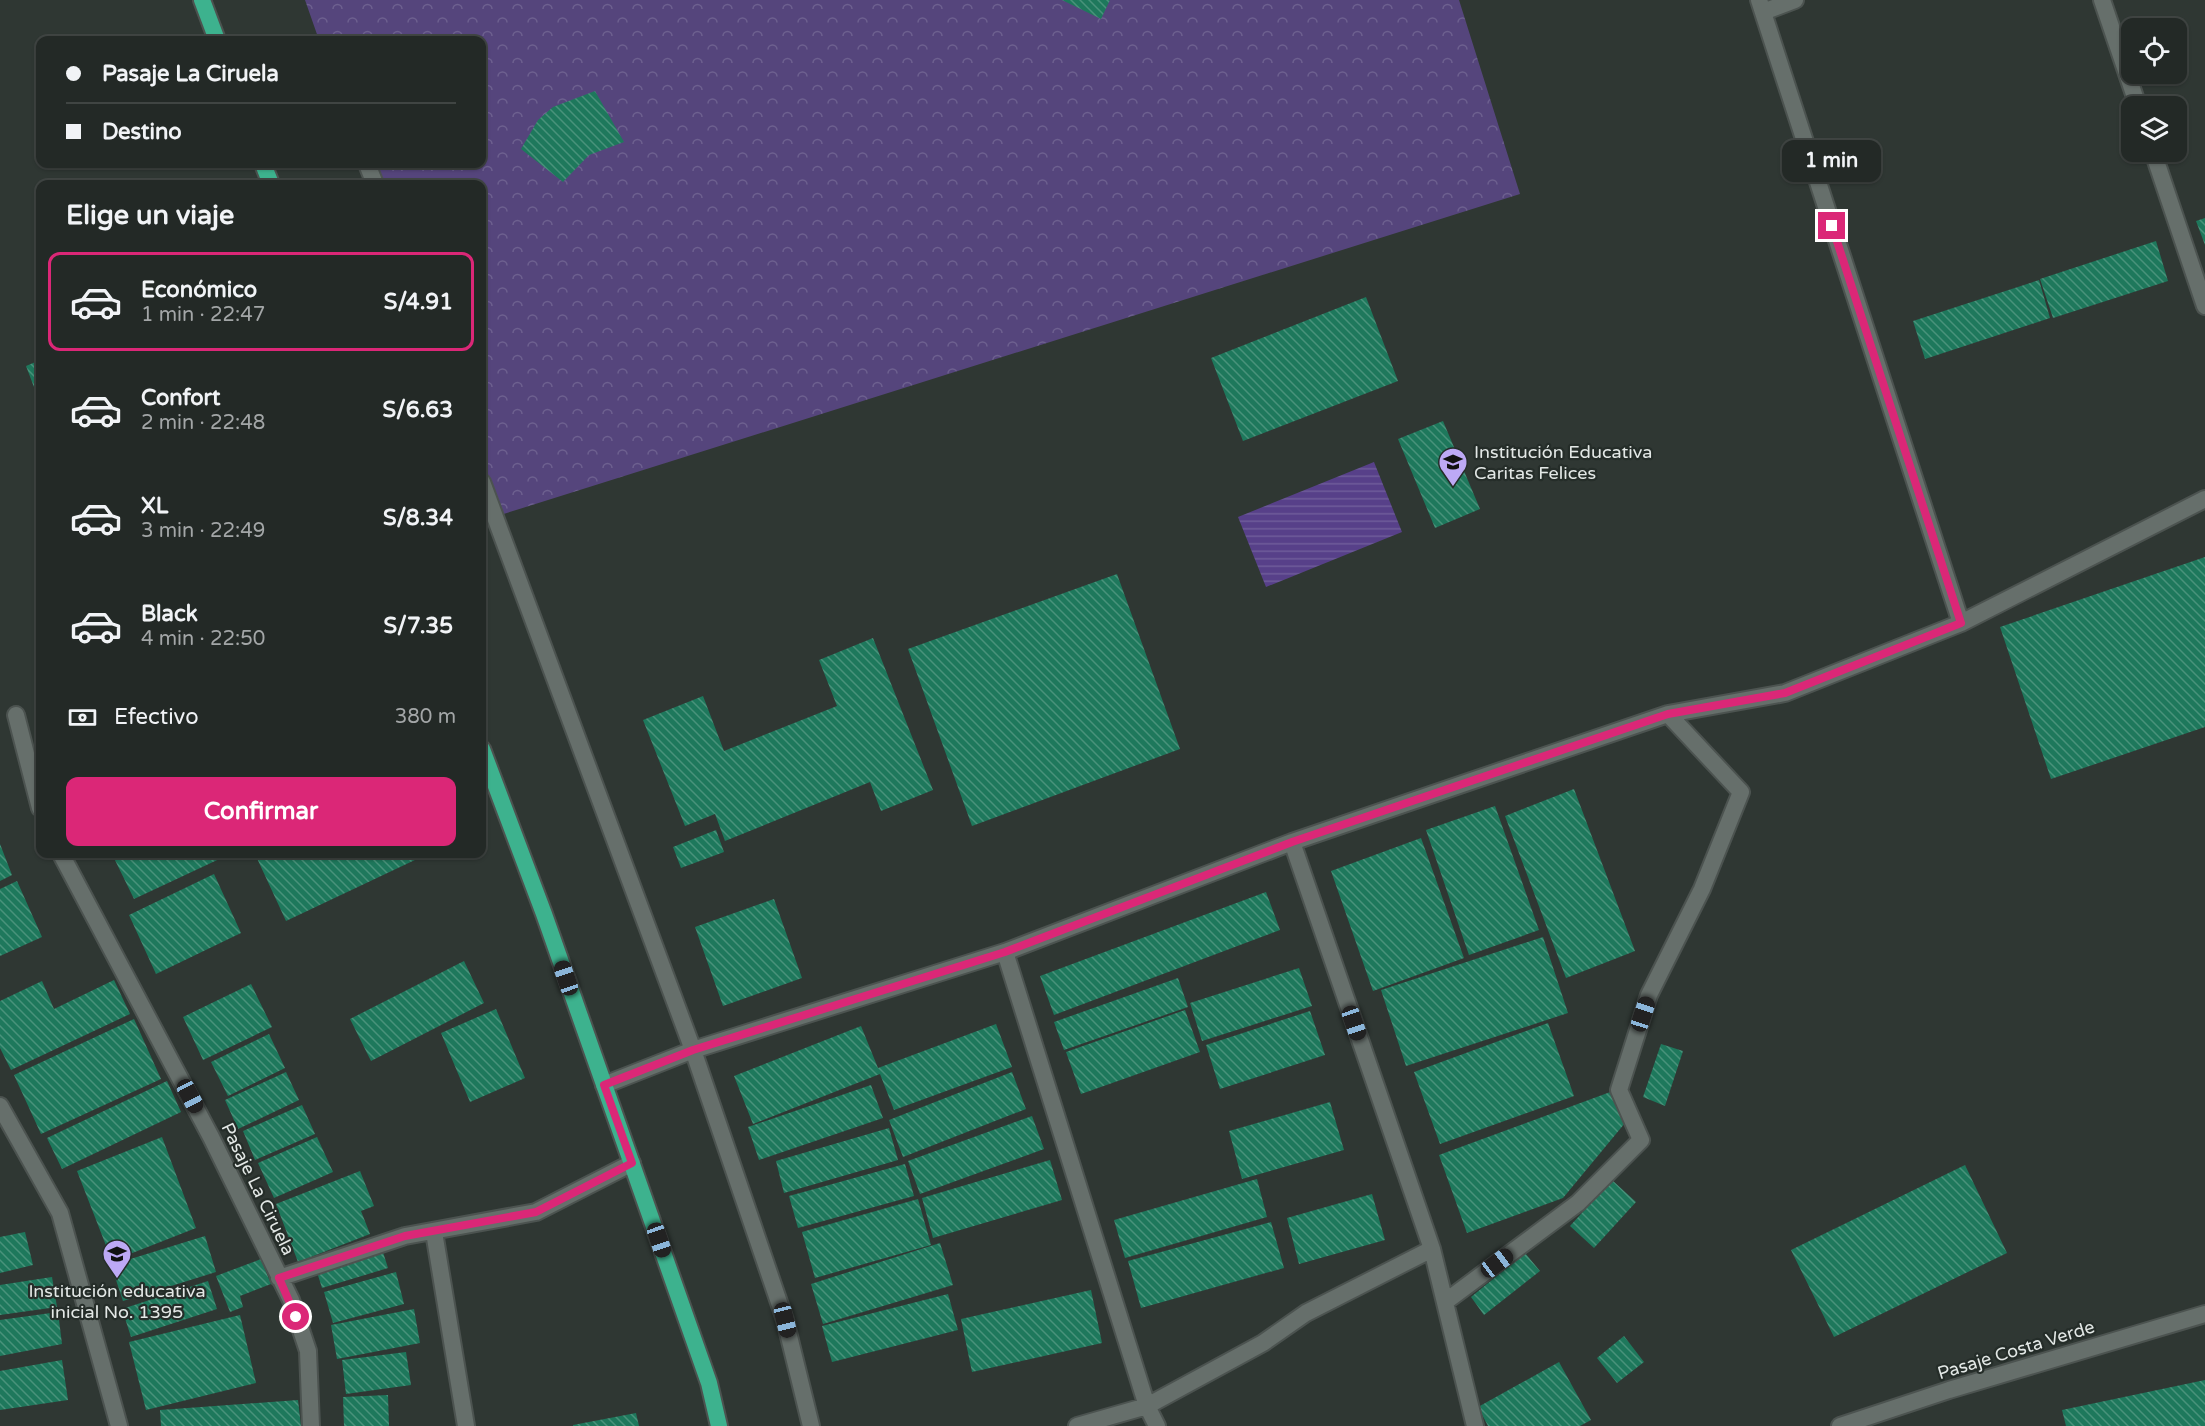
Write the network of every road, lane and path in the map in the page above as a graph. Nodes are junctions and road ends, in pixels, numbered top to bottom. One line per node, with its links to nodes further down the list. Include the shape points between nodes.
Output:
1 (202, 0): 5 (highway)
2 (1795, 0): 4 (street)
3 (2102, 0): 6 (street)
4 (1761, 6): 11 (street)
5 (216, 36)
6 (2135, 96)
7 (2156, 162): 8 (street)
8 (2205, 306)
9 (486, 493): 19 (street)
10 (2205, 499): 11 (street)
11 (1961, 623): 12 (street, via 1785,693)
12 (1668, 714): 16 (street); 26 (street, via 1741,792 1702,889 1649,994 1619,1090 1641,1140 1578,1203)
13 (16, 715): 15 (street)
14 (486, 759): 20 (highway)
15 (36, 792)
16 (1292, 842): 18 (street); 24 (street)
17 (63, 858): 25 (street, Pasaje La Ciruela, via 211,1137)
18 (1005, 952): 19 (street); 28 (street)
19 (693, 1050): 20 (street); 33 (street, via 785,1320)
20 (604, 1085): 22 (highway)
21 (0, 1106): 29 (street, via 60,1213)
22 (632, 1163): 23 (street, via 536,1212); 32 (highway, via 709,1383)
23 (434, 1232): 25 (street, via 364,1248); 31 (street)
24 (1432, 1249): 26 (street); 28 (street, via 1306,1313 1263,1343)
25 (279, 1278): 30 (street, Pasaje La Ciruela, via 291,1300 308,1351)
26 (1445, 1302): 36 (street)
27 (2205, 1314): 37 (street, Pasaje Costa Verde)
28 (1147, 1406): 34 (street); 35 (street)
29 (119, 1426)
30 (310, 1426)
31 (466, 1426)
32 (719, 1426)
33 (811, 1426)
34 (1077, 1426)
35 (1157, 1426)
36 (1475, 1426)
37 (1840, 1426)

